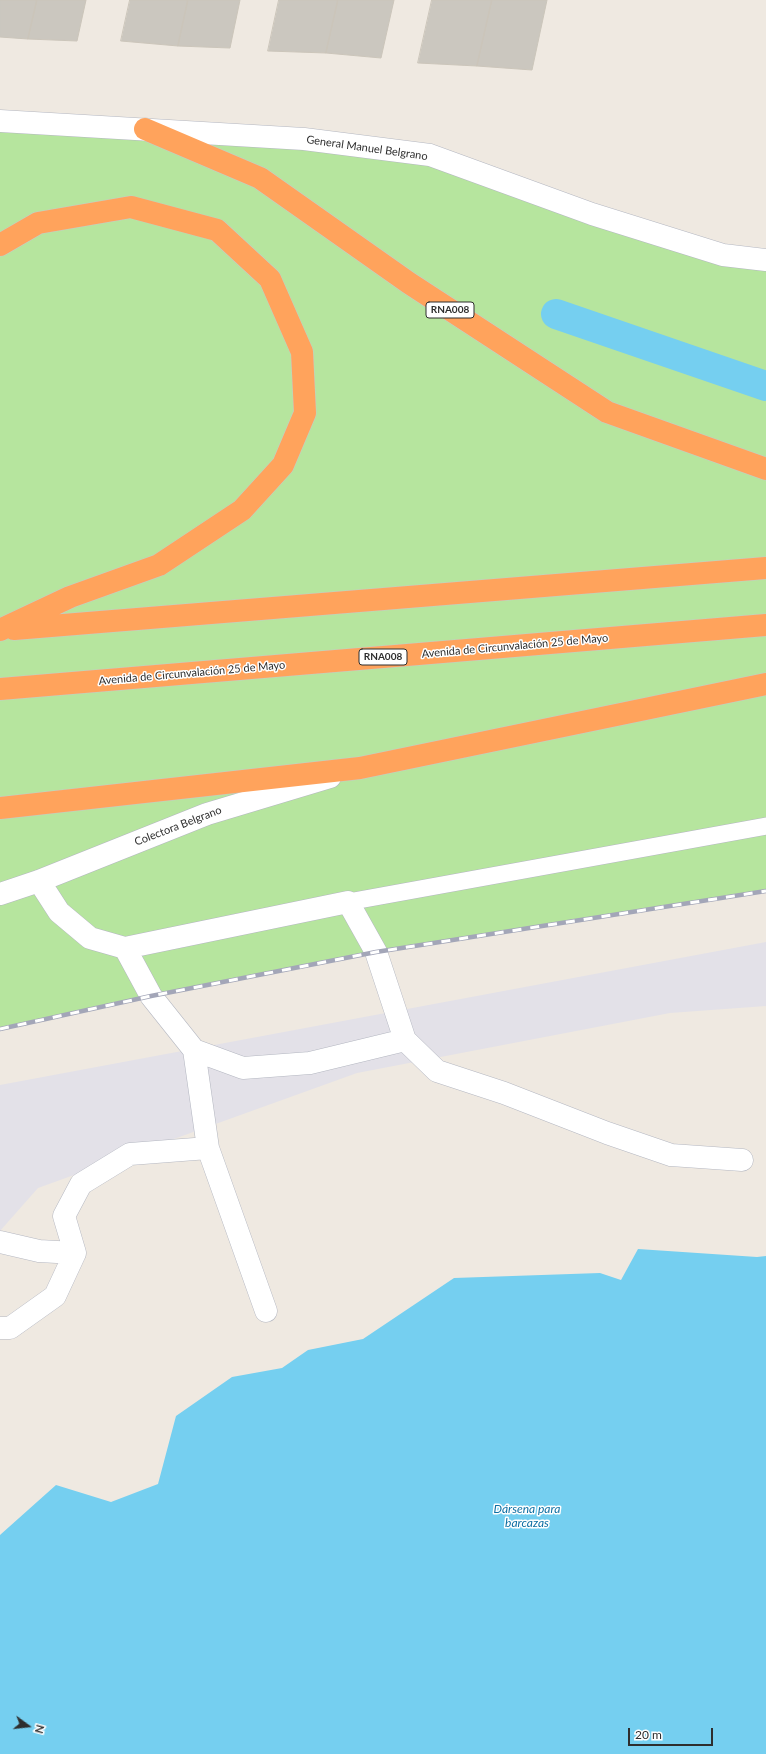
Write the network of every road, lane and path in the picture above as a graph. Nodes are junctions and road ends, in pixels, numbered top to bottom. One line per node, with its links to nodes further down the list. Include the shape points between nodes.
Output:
1 (0, 121): 2 (street, General Manuel Belgrano)
2 (145, 130): 4 (street, General Manuel Belgrano, via 304,139 430,155 592,214 723,255); 5 (highway, RNA008, via 260,178 409,283 607,412)
3 (0, 245): 8 (highway, via 38,223 131,207 217,230 270,279 302,352 305,413 283,465 242,510 159,565 70,597)
4 (766, 260)
5 (766, 469)
6 (766, 568): 8 (highway)
7 (766, 626): 10 (highway, Avenida de Circunvalación 25 de Mayo / RNA008)
8 (0, 630)
9 (766, 684): 11 (highway)
10 (0, 689)
11 (360, 768): 12 (highway); 14 (street, Colectora Belgrano, via 207,814)
12 (0, 808)
13 (766, 826): 16 (lane)
14 (39, 881): 15 (street, Colectora Belgrano); 17 (street, via 59,912 90,938)
15 (0, 894)
16 (348, 902): 17 (street); 18 (street, via 376,952)
17 (125, 948): 19 (street, via 151,996)
18 (405, 1040): 19 (street, via 310,1063 243,1068); 21 (street, via 437,1071 504,1092 607,1133 671,1155)
19 (194, 1050): 20 (street)
20 (208, 1148): 23 (street, via 130,1154 81,1184 64,1216); 24 (street)
21 (742, 1160)
22 (0, 1242): 23 (street, via 39,1251)
23 (75, 1253): 25 (street, via 55,1296 10,1328)
24 (266, 1311)
25 (0, 1328)

